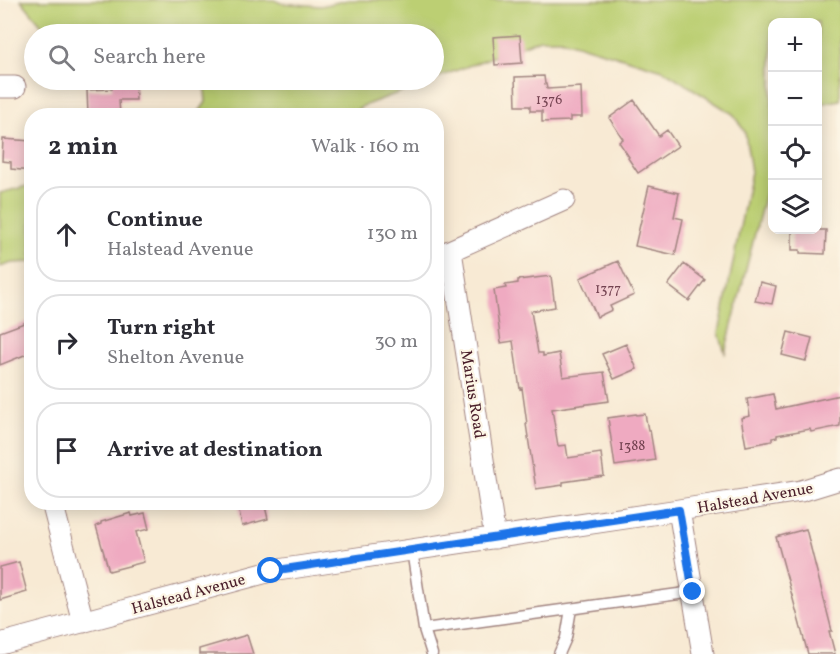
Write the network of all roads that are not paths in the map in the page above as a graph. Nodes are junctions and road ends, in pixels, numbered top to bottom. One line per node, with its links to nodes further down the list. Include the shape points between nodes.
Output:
1 (564, 200): 2 (street)
2 (444, 254): 6 (street, Marius Road)
3 (840, 479): 5 (street, Halstead Avenue, via 801,491)
4 (54, 510): 10 (street)
5 (679, 510): 6 (street, Halstead Avenue); 8 (street)
6 (495, 538): 7 (street, Halstead Avenue)
7 (412, 550): 10 (street, Halstead Avenue, via 271,571); 11 (lane)
8 (693, 592): 9 (lane); 15 (street)
9 (572, 609): 11 (lane); 14 (lane)
10 (83, 622): 12 (street, Halstead Avenue)
11 (424, 629): 13 (lane)
12 (0, 644)
13 (432, 654)
14 (559, 654)
15 (703, 654)

